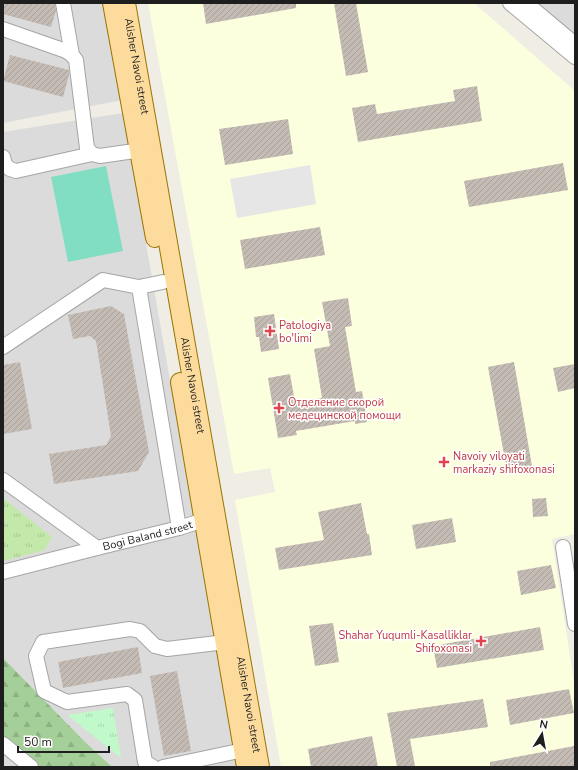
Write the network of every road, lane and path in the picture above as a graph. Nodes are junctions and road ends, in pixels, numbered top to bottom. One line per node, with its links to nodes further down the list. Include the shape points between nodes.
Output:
1 (63, 3): 8 (street)
2 (112, 3): 10 (main road, Alisher Navoi street)
3 (126, 3): 10 (main road, Alisher Navoi street)
4 (510, 3): 9 (street)
5 (526, 3): 7 (street)
6 (3, 29): 8 (street)
7 (575, 44)
8 (72, 55): 11 (street, via 76,60 87,148)
9 (575, 57)
10 (145, 150): 11 (street, via 100,156); 13 (main road, Alisher Navoi street); 17 (main road, Alisher Navoi street)
11 (92, 154): 12 (street, via 16,171 10,170)
12 (3, 158)
13 (163, 282): 14 (street); 17 (main road, Alisher Navoi street)
14 (139, 287): 15 (street, via 103,280); 18 (street)
15 (3, 347)
16 (3, 480): 20 (street, Bogi Baland street)
17 (210, 519): 18 (street, Bogi Baland street); 23 (main road, Alisher Navoi street)
18 (179, 528): 20 (street, Bogi Baland street)
19 (563, 547): 22 (street)
20 (97, 548): 21 (street)
21 (3, 572)
22 (575, 624)
23 (232, 641): 25 (main road, Alisher Navoi street); 27 (street, via 167,649 155,646 140,631 130,629 43,642 36,656 44,691 67,702 127,694 135,700 145,762)
24 (3, 744): 26 (street)
25 (248, 755): 28 (street); 29 (main road, Alisher Navoi street)
26 (31, 767)
27 (153, 767)
28 (163, 767)
29 (260, 767)

